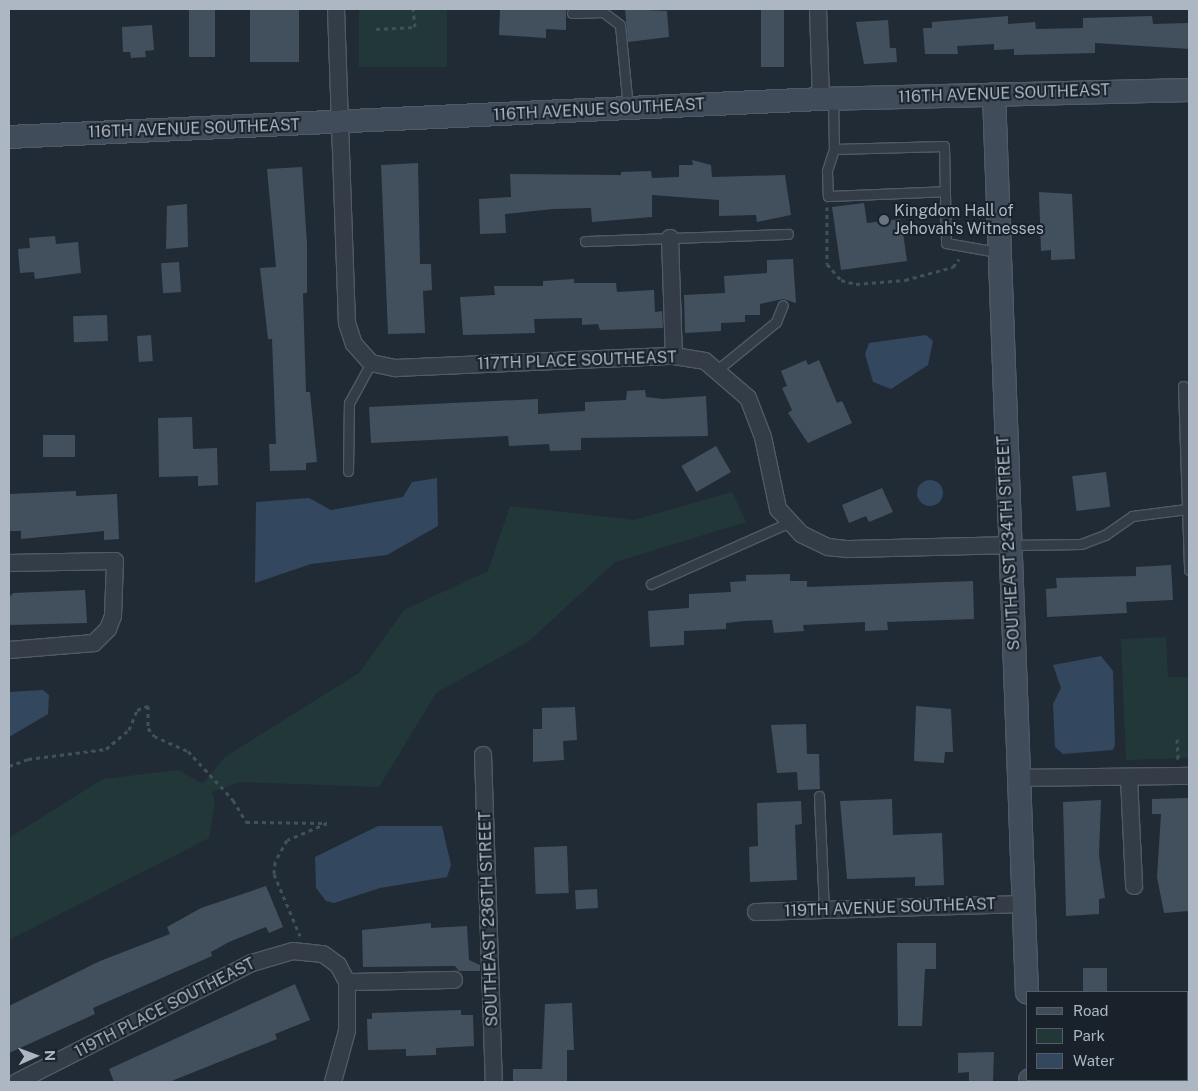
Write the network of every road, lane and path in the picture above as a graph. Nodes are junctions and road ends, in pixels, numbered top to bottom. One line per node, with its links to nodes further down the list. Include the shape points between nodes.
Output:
1 (336, 9): 10 (street)
2 (413, 9): 5 (path, via 415,27)
3 (818, 9): 8 (street)
4 (572, 14): 9 (lane, via 603,12 620,24)
5 (376, 29)
6 (1189, 90): 7 (main road, 116TH AVENUE SOUTHEAST)
7 (994, 94): 8 (main road, 116TH AVENUE SOUTHEAST); 19 (main road, SOUTHEAST 234TH STREET)
8 (827, 99): 9 (main road, 116TH AVENUE SOUTHEAST); 12 (lane)
9 (628, 109): 10 (main road, 116TH AVENUE SOUTHEAST)
10 (339, 122): 11 (main road, 116TH AVENUE SOUTHEAST); 22 (street, via 347,323 354,344)
11 (9, 137)
12 (834, 148): 13 (lane, via 944,146); 14 (lane, via 827,171)
13 (945, 191): 14 (lane); 18 (lane, via 946,243)
14 (828, 196): 18 (path, via 825,251 831,273 841,280 875,284 933,274 953,267)
15 (788, 234): 16 (lane)
16 (670, 238): 17 (lane); 21 (street)
17 (585, 241)
18 (969, 247): 19 (lane)
19 (997, 252): 28 (main road, SOUTHEAST 234TH STREET)
20 (783, 305): 23 (lane, via 776,322)
21 (674, 356): 22 (street, 117TH PLACE SOUTHEAST, via 395,368); 23 (street, 117TH PLACE SOUTHEAST, via 705,361)
22 (371, 363): 25 (lane, via 349,404)
23 (717, 370): 27 (street, 117TH PLACE SOUTHEAST, via 748,398 758,418 773,492)
24 (1183, 386): 26 (lane)
25 (348, 471)
26 (1187, 508): 28 (lane, via 1132,516 1105,535 1080,544); 30 (lane)
27 (788, 523): 28 (street, via 828,547); 31 (lane)
28 (1007, 545): 36 (main road, SOUTHEAST 234TH STREET)
29 (9, 563): 32 (street, via 115,561 113,616 108,629 94,643)
30 (1189, 570)
31 (651, 584)
32 (9, 650)
33 (483, 756): 49 (street, SOUTHEAST 236TH STREET)
34 (9, 766): 43 (path, via 28,759 106,749 129,730 137,710 148,706 148,728 154,736 188,751 224,789 246,822 327,823 287,840 275,862 274,874)
35 (1189, 776): 37 (street)
36 (1021, 778): 37 (street); 40 (main road, SOUTHEAST 234TH STREET)
37 (1129, 778): 39 (street)
38 (819, 796): 41 (lane)
39 (1134, 886)
40 (1024, 904): 41 (street, 119TH AVENUE SOUTHEAST); 46 (main road, SOUTHEAST 234TH STREET)
41 (824, 910): 42 (street, 119TH AVENUE SOUTHEAST)
42 (756, 912)
43 (307, 952): 45 (street, 119TH PLACE SOUTHEAST, via 323,954 338,965); 47 (street, 119TH PLACE SOUTHEAST, via 252,963)
44 (454, 980): 45 (street)
45 (347, 982): 48 (street, via 347,1031)
46 (1027, 991)
47 (17, 1082)
48 (333, 1082)
49 (494, 1082)

